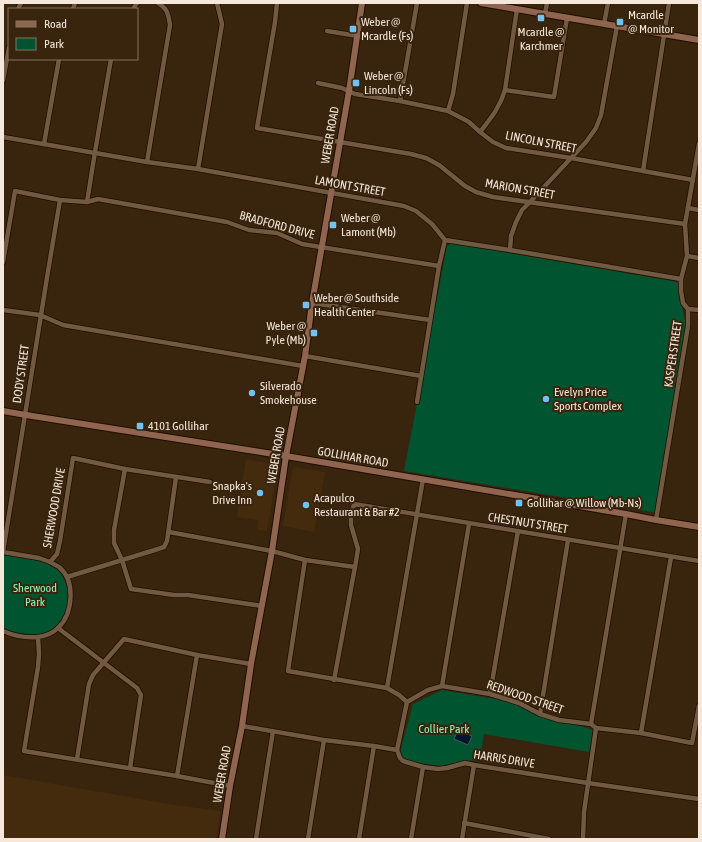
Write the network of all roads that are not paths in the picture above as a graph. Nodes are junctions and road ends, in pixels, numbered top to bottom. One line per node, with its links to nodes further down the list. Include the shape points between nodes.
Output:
1 (158, 3): 36 (street, via 169,15 170,25)
2 (217, 3): 37 (street, via 222,24)
3 (277, 3): 31 (street, MARION STREET, via 257,128)
4 (362, 3): 18 (main road, WEBER ROAD)
5 (417, 3): 27 (street)
6 (467, 3): 28 (street)
7 (483, 3): 11 (main road)
8 (547, 3): 12 (street)
9 (608, 3): 14 (street)
10 (669, 3): 17 (street)
11 (517, 9): 12 (main road); 25 (street)
12 (545, 14): 13 (main road)
13 (567, 18): 14 (main road); 25 (street, via 554,96)
14 (604, 24): 15 (main road)
15 (617, 26): 17 (main road); 35 (street, via 601,115 596,128)
16 (328, 31): 18 (street)
17 (663, 34): 19 (main road); 38 (street)
18 (358, 36): 26 (main road, WEBER ROAD)
19 (699, 40)
20 (8, 53): 23 (street)
21 (59, 60): 32 (street)
22 (112, 60): 34 (street)
23 (3, 80)
24 (318, 83): 26 (street, LINCOLN STREET)
25 (505, 90): 29 (street, via 496,112)
26 (349, 91): 27 (street, LINCOLN STREET); 31 (main road, WEBER ROAD)
27 (400, 101): 28 (street, LINCOLN STREET)
28 (448, 111): 29 (street, LINCOLN STREET, via 469,122)
29 (480, 132): 35 (street, LINCOLN STREET, via 506,148)
30 (3, 137): 32 (street, LAMONT STREET)
31 (339, 142): 40 (main road, WEBER ROAD); 43 (street, MARION STREET, via 426,158 476,192)
32 (44, 144): 34 (street, LAMONT STREET)
33 (699, 144): 39 (street, KASPER STREET)
34 (95, 152): 36 (street, LAMONT STREET); 42 (street)
35 (571, 158): 38 (street, LINCOLN STREET); 43 (street)
36 (147, 162): 37 (street, LAMONT STREET)
37 (198, 169): 40 (street, LAMONT STREET)
38 (643, 171): 39 (street, LINCOLN STREET)
39 (693, 180): 44 (street, KASPER STREET)
40 (331, 192): 47 (street, LAMONT STREET, via 404,206 416,211); 48 (main road, WEBER ROAD)
41 (60, 200): 42 (street, BRADFORD DRIVE); 52 (street, BRADFORD DRIVE, via 15,191); 59 (street, DODY STREET)
42 (87, 202): 48 (street, BRADFORD DRIVE, via 98,199 227,222 249,230 277,233 302,244)
43 (530, 202): 46 (street, MARION STREET); 49 (street, via 516,222)
44 (688, 208): 45 (street); 46 (street, KASPER STREET)
45 (699, 210)
46 (685, 224): 50 (street, KASPER STREET)
47 (446, 240): 49 (street); 53 (street)
48 (321, 247): 53 (street, BRADFORD DRIVE); 55 (main road, WEBER ROAD)
49 (510, 250): 54 (street)
50 (687, 256): 51 (street); 54 (street, KASPER STREET)
51 (699, 258)
52 (3, 262)
53 (439, 266): 60 (street)
54 (681, 279): 56 (street, KASPER STREET, via 680,291 683,303)
55 (312, 303): 60 (street); 61 (main road, WEBER ROAD)
56 (688, 308): 58 (street); 74 (street, KASPER STREET, via 688,326)
57 (3, 310): 59 (street)
58 (699, 310)
59 (40, 315): 62 (street, via 63,325); 66 (street, DODY STREET)
60 (430, 320): 63 (street)
61 (304, 356): 62 (main road, WEBER ROAD); 63 (street)
62 (303, 366): 67 (main road, WEBER ROAD)
63 (421, 376): 64 (street)
64 (417, 402)
65 (3, 411): 66 (main road, GOLLIHAR ROAD)
66 (26, 415): 67 (main road, GOLLIHAR ROAD); 82 (street, DODY STREET)
67 (286, 456): 70 (main road, GOLLIHAR ROAD); 81 (main road, WEBER ROAD)
68 (125, 469): 69 (street); 84 (street, via 114,530 114,543); 87 (street, SHERWOOD DRIVE, via 73,458 60,541)
69 (176, 477): 71 (street); 78 (street)
70 (423, 479): 72 (street); 73 (main road, GOLLIHAR ROAD)
71 (210, 482)
72 (416, 514): 75 (street, CHESTNUT STREET); 88 (street, CHESTNUT STREET, via 354,504 351,525 358,549); 99 (street)
73 (626, 514): 74 (main road, GOLLIHAR ROAD); 80 (street)
74 (656, 520): 76 (main road, GOLLIHAR ROAD)
75 (469, 524): 77 (street, CHESTNUT STREET); 98 (street)
76 (699, 527)
77 (518, 531): 79 (street, CHESTNUT STREET); 100 (street)
78 (169, 532): 81 (street); 84 (street, via 164,547)
79 (568, 540): 80 (street, CHESTNUT STREET); 103 (street)
80 (620, 548): 83 (street, CHESTNUT STREET); 104 (street)
81 (272, 551): 85 (street); 90 (main road, WEBER ROAD)
82 (3, 552): 87 (street)
83 (671, 557): 86 (street, CHESTNUT STREET); 108 (street)
84 (122, 560): 89 (street); 90 (street, via 131,589 174,595 188,594)
85 (305, 560): 88 (street); 97 (street, via 288,671)
86 (699, 561)
87 (50, 562): 89 (street, SHERWOOD DRIVE, via 59,567)
88 (355, 567): 97 (street)
89 (67, 577): 91 (street, via 70,604)
90 (262, 606): 96 (main road, WEBER ROAD)
91 (58, 628): 93 (street); 95 (street)
92 (3, 631): 93 (street)
93 (38, 637): 112 (street, via 38,667 24,751)
94 (197, 655): 95 (street, via 124,639); 96 (street); 116 (street)
95 (104, 662): 112 (street, via 92,675 89,684); 115 (street, via 137,688 141,695)
96 (251, 664): 105 (main road, WEBER ROAD)
97 (334, 680): 99 (street)
98 (442, 686): 100 (street, REDWOOD STREET); 101 (street, REDWOOD STREET, via 428,690)
99 (387, 688): 101 (street)
100 (490, 694): 103 (street, REDWOOD STREET, via 519,703)
101 (407, 702): 111 (street)
102 (699, 706): 108 (street, via 692,743)
103 (540, 714): 104 (street, REDWOOD STREET, via 559,720)
104 (591, 724): 106 (street)
105 (242, 726): 107 (street); 118 (main road, WEBER ROAD)
106 (596, 728): 108 (street); 117 (street)
107 (273, 731): 109 (street); 122 (street)
108 (641, 733)
109 (324, 740): 110 (street); 123 (street)
110 (374, 746): 111 (street); 124 (street)
111 (397, 750): 114 (street, HARRIS DRIVE, via 403,761)
112 (77, 759): 115 (street)
113 (474, 764): 114 (street, HARRIS DRIVE, via 438,769); 117 (street, HARRIS DRIVE); 120 (street)
114 (423, 767): 125 (street)
115 (130, 768): 116 (street)
116 (177, 776): 118 (street)
117 (588, 783): 119 (street, HARRIS DRIVE); 128 (street)
118 (230, 786): 121 (main road, WEBER ROAD)
119 (699, 799)
120 (464, 823): 126 (street); 127 (street)
121 (222, 839)
122 (256, 839)
123 (308, 839)
124 (359, 839)
125 (411, 839)
126 (462, 839)
127 (549, 839)
128 (583, 839)

